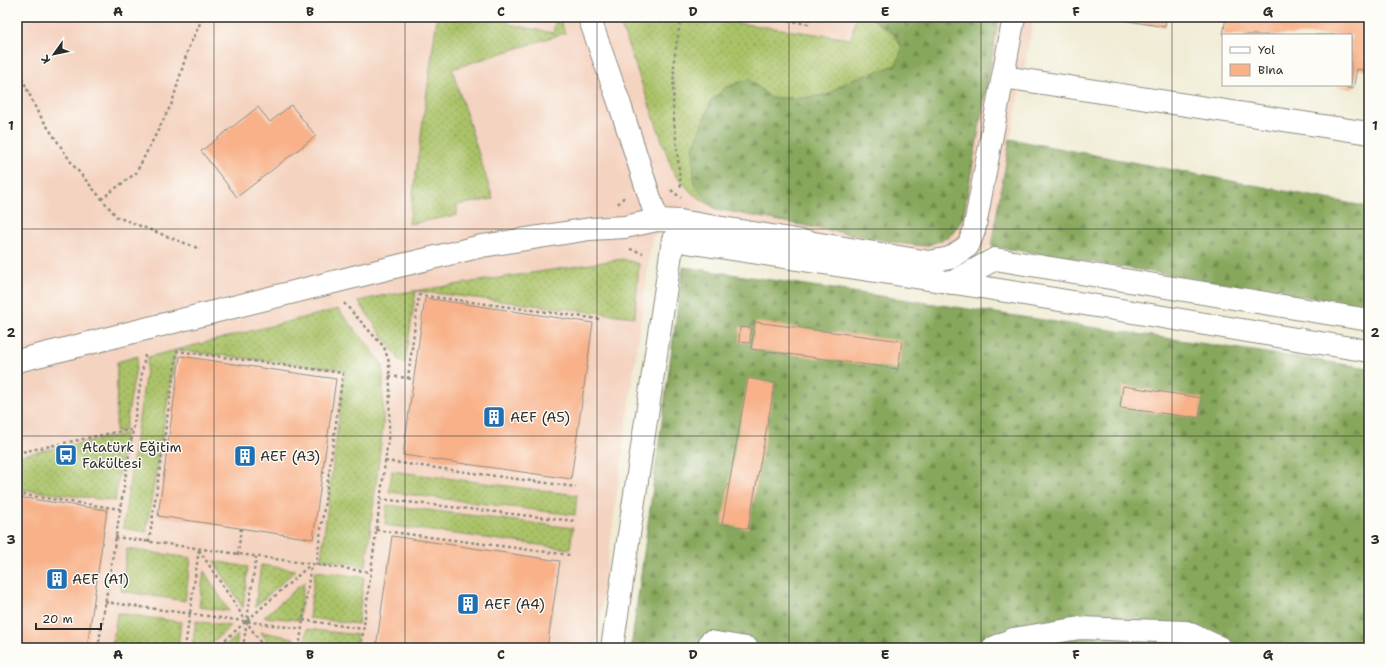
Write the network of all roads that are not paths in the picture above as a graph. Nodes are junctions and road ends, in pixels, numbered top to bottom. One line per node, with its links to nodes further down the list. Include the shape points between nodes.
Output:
1 (589, 17): 5 (lane)
2 (1014, 17): 3 (lane)
3 (1003, 76): 4 (lane); 5 (lane, via 974,231 968,246 950,258 929,262 680,221)
4 (1369, 133)
5 (657, 220): 9 (lane, via 625,227 482,246)
6 (951, 283): 7 (lane, via 995,259); 8 (lane); 10 (lane, via 673,240)
7 (1369, 320)
8 (1369, 351)
9 (17, 361)
10 (612, 648)
11 (708, 648): 12 (lane, via 710,642)
12 (747, 648)
13 (993, 648): 14 (lane, via 1013,639 1080,628 1186,632)
14 (1221, 648)

